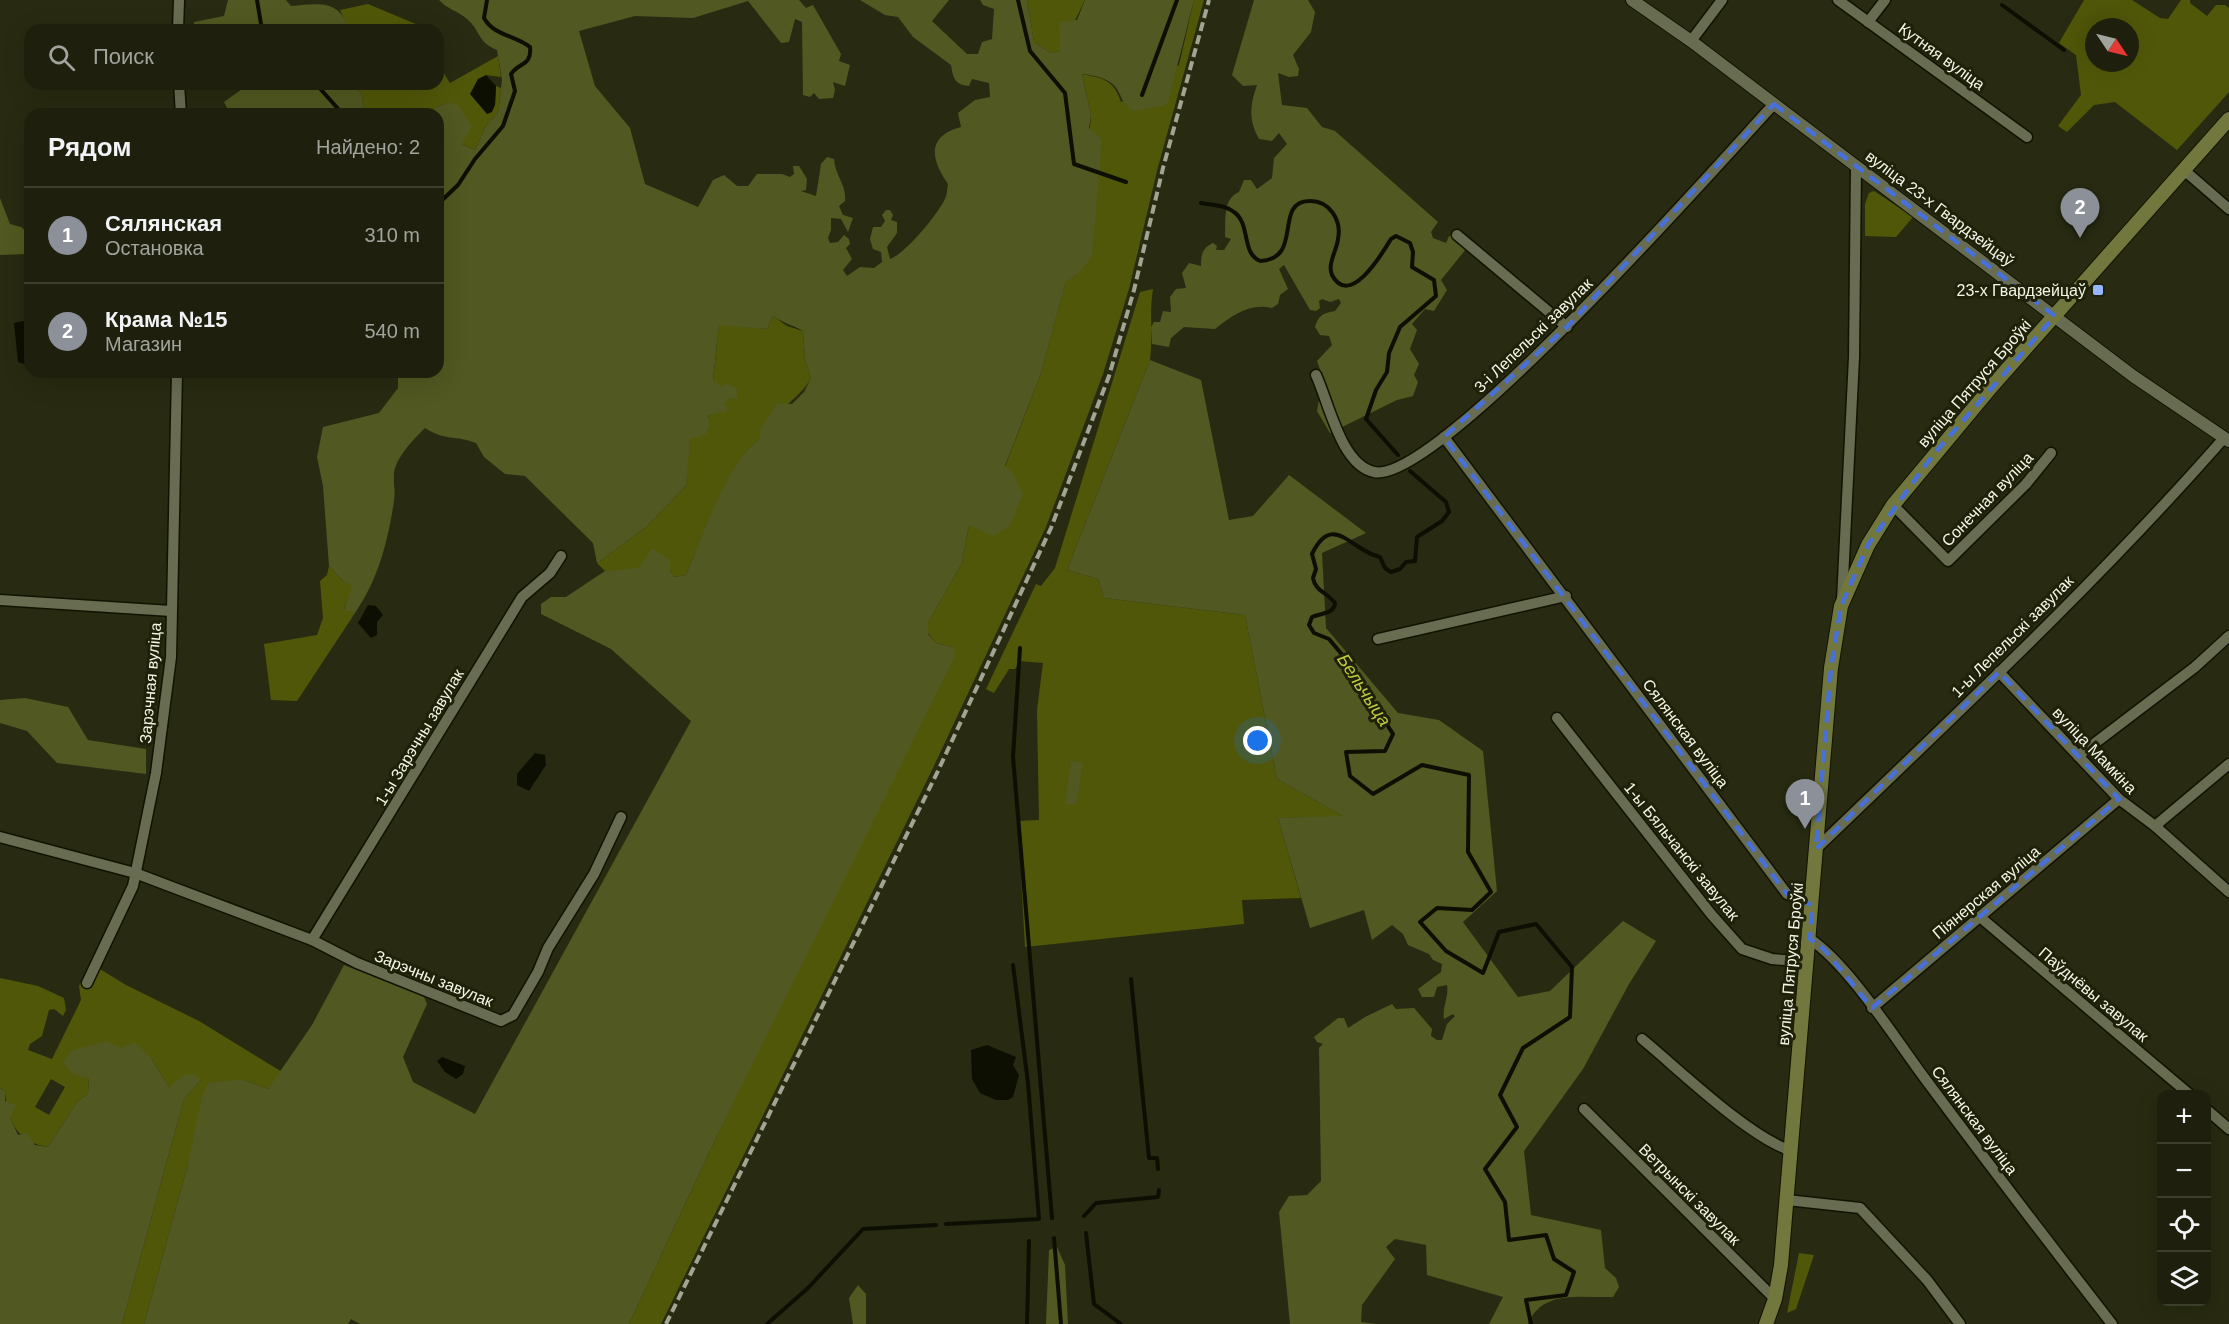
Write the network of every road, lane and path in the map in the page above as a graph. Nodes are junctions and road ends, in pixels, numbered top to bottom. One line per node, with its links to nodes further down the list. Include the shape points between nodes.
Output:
1 (179, 0): 7 (street)
2 (1632, 0): 8 (street, вуліца 23-х Гвардзейцаў)
3 (1722, 0): 8 (street)
4 (1838, 0): 6 (street, Кутняя вуліца)
5 (1885, 0): 6 (street)
6 (1868, 22): 13 (street, Кутняя вуліца)
7 (178, 24)
8 (1691, 41): 10 (street, вуліца 23-х Гвардзейцаў)
9 (179, 90): 11 (street)
10 (1774, 104): 14 (street, вуліца 23-х Гвардзейцаў); 19 (street, 3-і Лепельскі завулак)
11 (181, 108)
12 (2229, 119): 15 (main road, вуліца Пятруся Броўкі)
13 (2027, 137)
14 (1857, 166): 18 (street, вуліца 23-х Гвардзейцаў); 29 (street, вуліца Пятруся Броўкі, via 1854,357)
15 (2184, 170): 16 (street); 18 (main road, вуліца Пятруся Броўкі)
16 (2229, 209)
17 (1457, 235): 19 (street)
18 (2055, 316): 23 (street, вуліца 23-х Гвардзейцаў, via 2133,376); 25 (main road, вуліца Пятруся Броўкі)
19 (1567, 327): 22 (street, 3-і Лепельскі завулак)
20 (1316, 375): 22 (street, 3-і Лепельскі завулак, via 1347,452 1364,469 1376,473 1396,469)
21 (177, 378): 30 (street, Зарэчная вуліца)
22 (1444, 437): 27 (street, Сялянская вуліца)
23 (2226, 439): 33 (street, 1-ы Лепельскі завулак)
24 (2051, 453): 25 (street, Сонечная вуліца, via 2026,484 1948,561)
25 (1893, 505): 29 (main road, вуліца Пятруся Броўкі, via 1868,545)
26 (561, 556): 47 (street, 1-ы Зарэчны завулак, via 550,573 519,602)
27 (1566, 596): 32 (street); 44 (street, Сялянская вуліца, via 1787,894)
28 (0, 600): 30 (street)
29 (1841, 606): 41 (main road, вуліца Пятруся Броўкі, via 1831,668)
30 (171, 611): 42 (street, Зарэчная вуліца, via 171,657 156,773)
31 (2229, 636): 35 (street, via 2195,667)
32 (1378, 639)
33 (1999, 672): 35 (street, вуліца Мамкіна); 41 (street, 1-ы Лепельскі завулак)
34 (1557, 718): 48 (street, 1-ы Бяльчанскі завулак, via 1742,949 1772,959)
35 (2078, 756): 37 (street, вуліца Мамкіна)
36 (2229, 764): 39 (street)
37 (2119, 800): 39 (street, вуліца Мамкіна); 45 (street, Піянерская вуліца)
38 (621, 817): 47 (street, Зарэчны завулак, via 594,874 548,948 513,1015 505,1020 357,963)
39 (2155, 826): 43 (street, вуліца Мамкіна)
40 (0, 837): 42 (street, Зарэчны завулак)
41 (1816, 849): 44 (main road, вуліца Пятруся Броўкі)
42 (135, 873): 47 (street, Зарэчны завулак); 49 (street, Зарэчная вуліца, via 128,899)
43 (2229, 892)
44 (1812, 905): 46 (main road, вуліца Пятруся Броўкі)
45 (1980, 917): 50 (street, Піянерская вуліца); 52 (street, Паўднёвы завулак)
46 (1809, 939): 48 (main road, вуліца Пятруся Броўкі); 50 (street, Сялянская вуліца, via 1824,949)
47 (312, 940)
48 (1808, 962): 56 (main road, вуліца Пятруся Броўкі)
49 (87, 982)
50 (1872, 1008): 61 (street, Сялянская вуліца)
51 (1642, 1039): 56 (street, via 1731,1113)
52 (2183, 1090)
53 (1584, 1109): 58 (street, Ветрынскі завулак)
54 (2211, 1114): 55 (street)
55 (2229, 1129)
56 (1791, 1151): 57 (main road, вуліца Пятруся Броўкі)
57 (1787, 1200): 58 (main road, вуліца Пятруся Броўкі); 60 (street, via 1860,1208 1927,1280)
58 (1775, 1299): 59 (main road, вуліца Пятруся Броўкі)
59 (1766, 1324)
60 (1959, 1324)
61 (2112, 1324)

